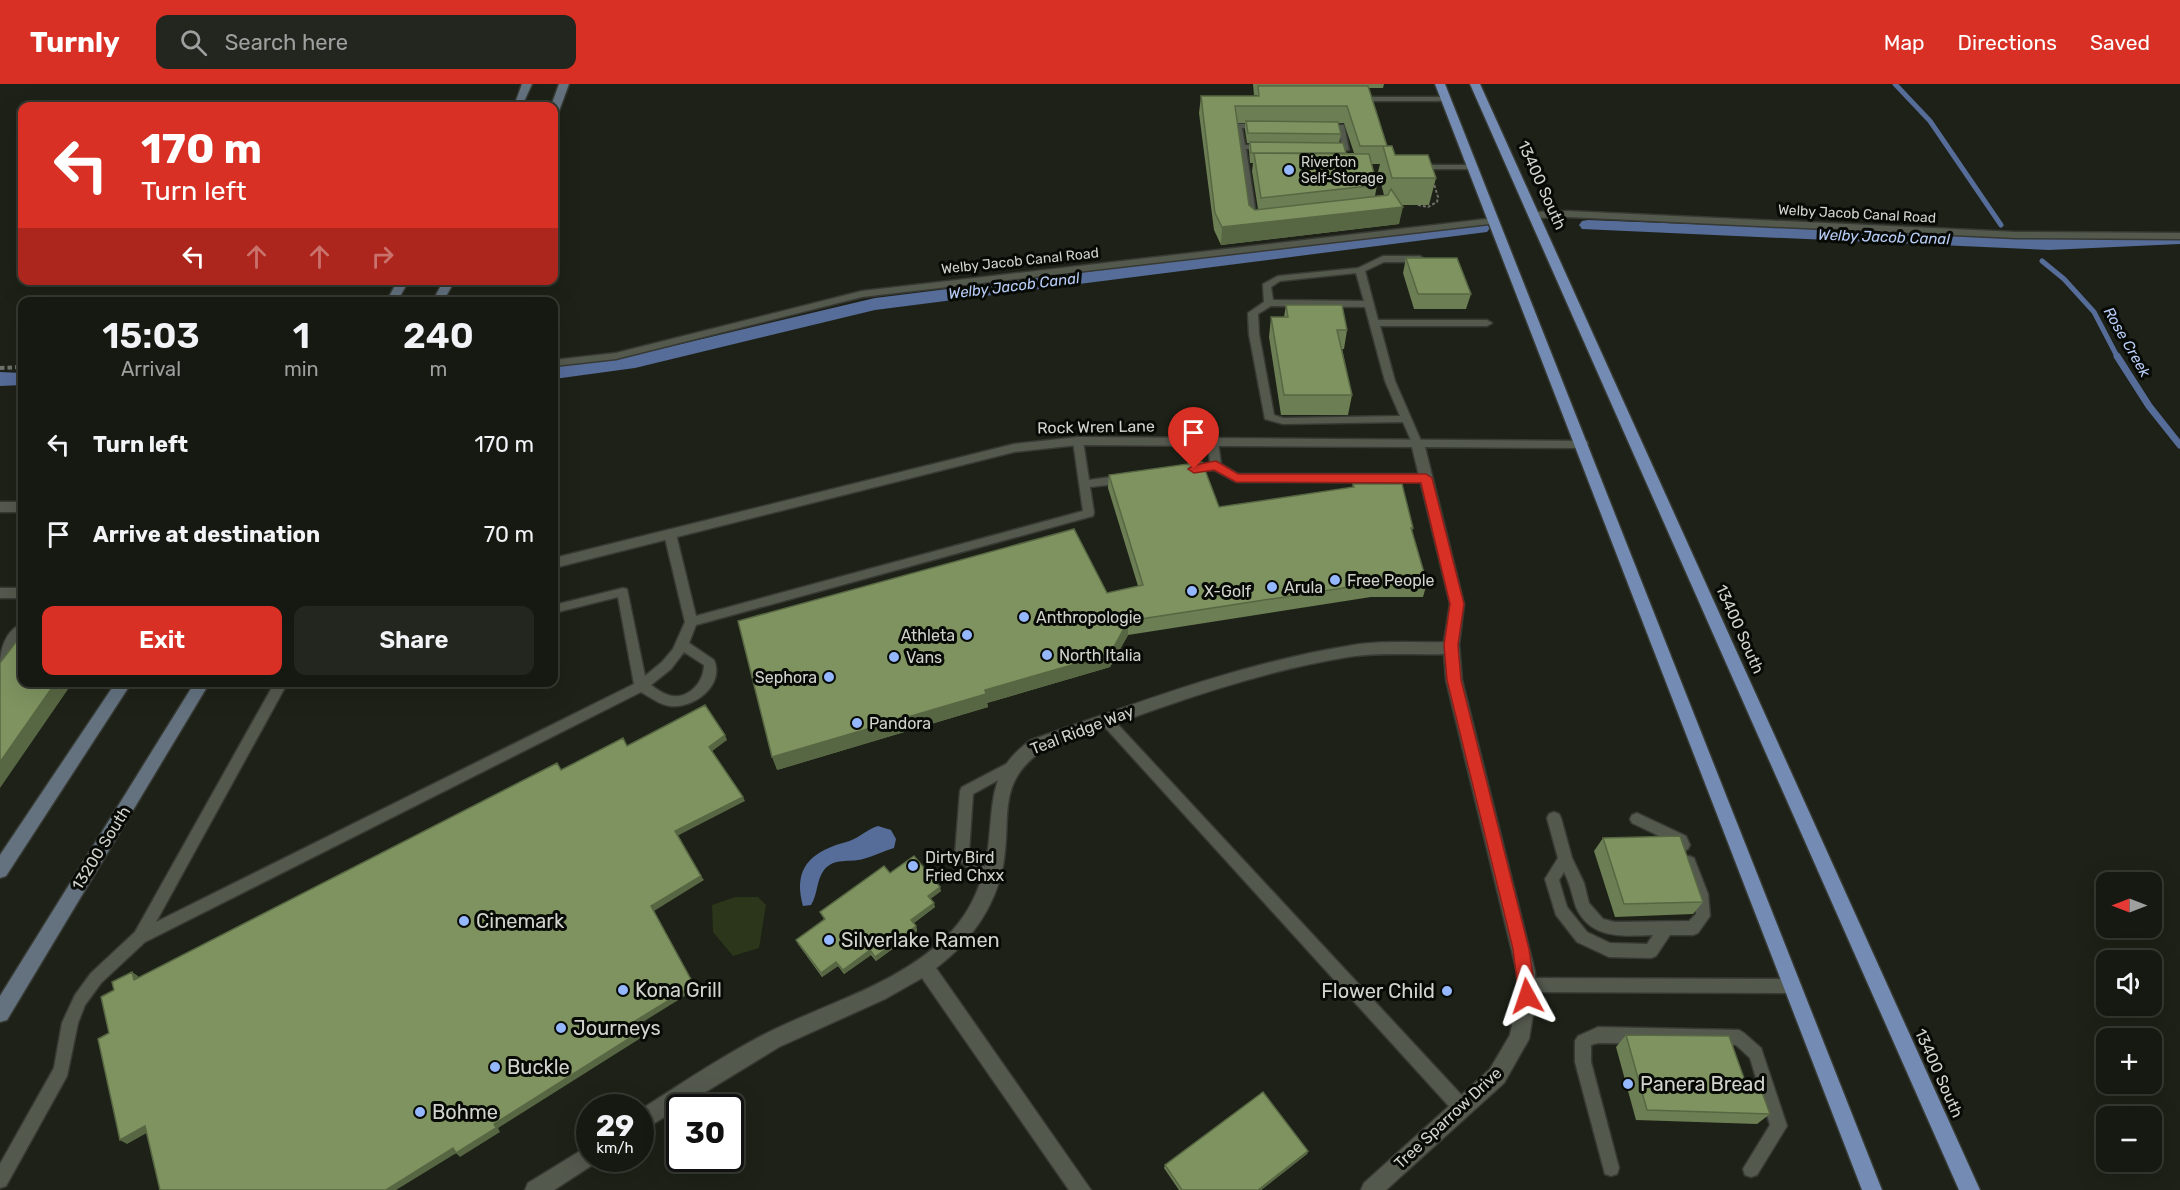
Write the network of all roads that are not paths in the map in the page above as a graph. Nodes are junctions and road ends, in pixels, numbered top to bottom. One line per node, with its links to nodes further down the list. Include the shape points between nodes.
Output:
1 (527, 84): 7 (street)
2 (564, 84): 8 (street)
3 (1440, 84): 6 (main road)
4 (1475, 84): 20 (main road, 13400 South)
5 (1346, 99): 6 (lane)
6 (1446, 99): 18 (main road)
7 (520, 102)
8 (557, 102)
9 (1272, 126): 11 (lane, via 1238,126)
10 (1318, 127): 14 (lane, via 1341,127)
11 (1241, 147): 12 (lane); 16 (lane)
12 (1276, 147)
13 (1323, 147): 14 (lane)
14 (1346, 148): 15 (lane)
15 (1349, 158)
16 (1244, 167): 17 (lane); 21 (lane, via 1253,222)
17 (1256, 167)
18 (1473, 167): 19 (lane); 22 (main road)
19 (1404, 168)
20 (1534, 215): 23 (lane, Welby Jacob Canal Road, via 2016,235); 80 (main road, 13400 South)
21 (1265, 221)
22 (1495, 221): 30 (lane, Welby Jacob Canal Road, via 862,294 692,339); 35 (main road)
23 (2180, 236)
24 (1426, 259): 25 (lane, via 1383,259)
25 (1360, 270): 26 (lane, via 1278,279 1266,286); 27 (lane)
26 (1269, 303): 27 (lane); 31 (lane, via 1253,313 1269,417 1283,421)
27 (1369, 304): 28 (lane)
28 (1375, 323): 29 (lane); 31 (lane, via 1390,381)
29 (1487, 323)
30 (558, 362)
31 (1406, 419): 34 (lane)
32 (1078, 441): 33 (street, Rock Wren Lane); 40 (lane); 43 (street, Rock Wren Lane, via 1014,448)
33 (1214, 442): 34 (street, Rock Wren Lane); 36 (lane)
34 (1417, 443): 35 (street, Rock Wren Lane); 39 (street, Tree Sparrow Drive)
35 (1582, 444): 68 (main road)
36 (1216, 465): 37 (lane); 39 (lane, via 1236,478)
37 (1172, 472)
38 (1139, 477): 40 (lane)
39 (1426, 478): 51 (street, Tree Sparrow Drive, via 1457,604)
40 (1084, 484): 48 (lane, via 1089,513)
41 (0, 507): 42 (street)
42 (18, 507)
43 (670, 534): 44 (street, Rock Wren Lane); 48 (lane)
44 (558, 562)
45 (0, 593): 46 (street)
46 (18, 593)
47 (558, 608): 53 (lane, via 623,592)
48 (690, 622): 50 (lane)
49 (18, 635): 52 (street)
50 (683, 645): 53 (lane, via 672,662); 53 (lane, via 710,663 712,675 705,688 686,699 670,701)
51 (1451, 648): 57 (street, Teal Ridge Way, via 1334,653 1204,686); 67 (street, Tree Sparrow Drive, via 1454,680)
52 (0, 660)
53 (641, 686): 65 (lane)
54 (123, 687): 62 (street)
55 (200, 687): 69 (street, 13200 South)
56 (279, 687): 65 (lane)
57 (1106, 720): 58 (street, Teal Ridge Way, via 1037,745 1023,752); 70 (lane)
58 (1008, 768): 63 (street); 63 (lane, via 967,791 962,854)
59 (1554, 818): 61 (lane)
60 (1636, 819): 64 (lane, via 1681,840 1701,894 1703,916 1693,927)
61 (1565, 859): 64 (lane, via 1583,906 1598,924 1615,929); 64 (lane, via 1552,879 1561,910 1582,937 1609,950 1651,951)
62 (0, 870)
63 (990, 881): 66 (street, via 958,937)
64 (1666, 929)
65 (140, 937): 75 (lane, via 96,978 80,1000 70,1023 61,1070)
66 (924, 966): 71 (street, via 888,989 746,1054); 77 (street)
67 (1527, 985): 68 (lane); 70 (street, Tree Sparrow Drive, via 1519,1040 1509,1059 1497,1076)
68 (1792, 987): 79 (main road)
69 (0, 1013)
70 (1462, 1108): 78 (street, Tree Sparrow Drive)
71 (654, 1113)
72 (576, 1164): 76 (street)
73 (1611, 1168): 74 (lane, via 1583,1062 1583,1041 1598,1035 1738,1038 1756,1053 1779,1126)
74 (1751, 1169)
75 (0, 1180)
76 (536, 1190)
77 (1081, 1190)
78 (1371, 1190)
79 (1872, 1190)
80 (1970, 1190)

